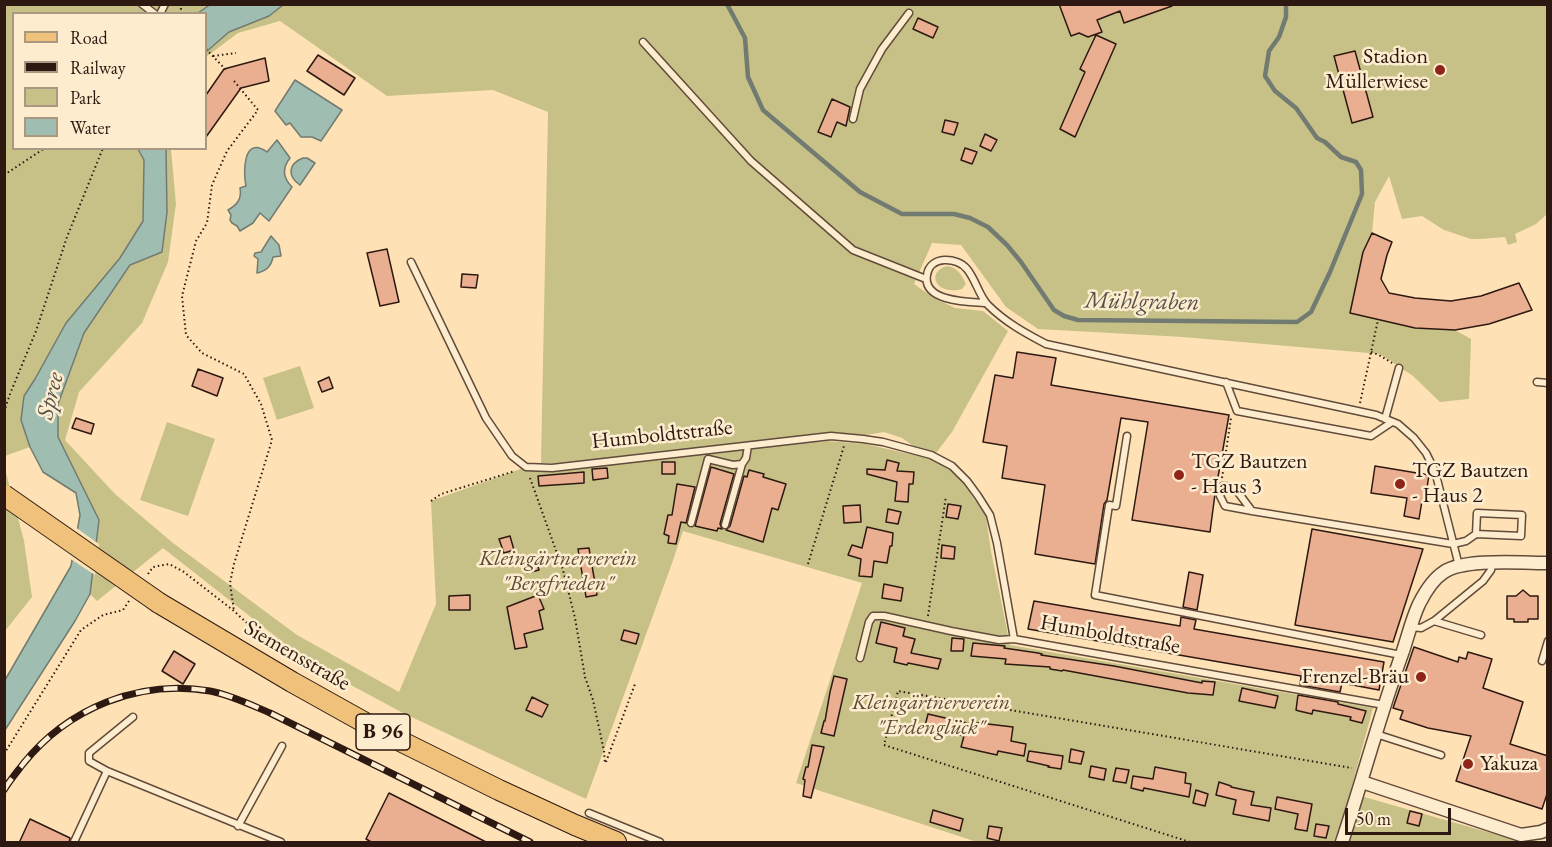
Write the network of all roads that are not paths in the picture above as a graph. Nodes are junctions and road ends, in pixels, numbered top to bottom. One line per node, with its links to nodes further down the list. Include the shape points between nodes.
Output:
1 (909, 13): 3 (lane, via 882,49 860,89)
2 (643, 42): 5 (lane, via 751,161 853,250)
3 (853, 119)
4 (411, 262): 13 (lane, Humboldtstraße, via 486,418 512,456 526,467 552,468)
5 (926, 279): 6 (lane, via 933,292 942,297); 6 (lane, via 937,261 961,264)
6 (986, 303): 8 (lane, via 1023,332 1046,344)
7 (1399, 368): 11 (lane)
8 (1226, 382): 11 (lane); 11 (lane, via 1237,411 1371,436)
9 (1537, 382): 10 (lane)
10 (1548, 383)
11 (1389, 420): 20 (lane, via 1414,438 1426,453 1435,471)
12 (1127, 436): 29 (lane, Humboldtstraße, via 1116,506 1109,505 1095,595)
13 (748, 446): 14 (lane); 27 (lane, Humboldtstraße, via 831,436 883,442 931,454 952,466 990,515)
14 (741, 464): 17 (lane, via 708,459); 18 (lane)
15 (4, 495): 44 (main road, Siemensstraße / B 96, bridge, via 159,603 292,682 498,790)
16 (1252, 511): 16 (lane, via 1225,506 1220,496 1223,486 1234,487); 20 (lane)
17 (691, 523)
18 (725, 525)
19 (1476, 534): 19 (lane, via 1521,536 1522,515 1477,513); 20 (lane, via 1466,542)
20 (1454, 544): 23 (lane)
21 (1492, 563): 22 (street); 23 (street); 24 (lane, via 1483,581)
22 (1548, 563)
23 (1459, 566): 25 (street, via 1445,571 1430,585)
24 (1434, 621): 25 (lane, via 1421,628); 26 (lane)
25 (1412, 627): 29 (street)
26 (1481, 635)
27 (1014, 639): 30 (lane, via 999,640 873,616); 32 (lane, Humboldtstraße)
28 (1548, 641): 31 (lane)
29 (1402, 655): 32 (street)
30 (860, 658)
31 (1542, 661)
32 (1384, 705): 34 (street)
33 (133, 717): 37 (lane, via 89,753 89,761)
34 (1376, 734): 36 (lane); 38 (street)
35 (282, 746): 40 (lane)
36 (1441, 755)
37 (107, 771): 40 (lane); 42 (lane)
38 (1364, 776): 41 (street, via 1521,835); 46 (street)
39 (589, 813): 45 (lane)
40 (238, 826): 43 (lane)
41 (1548, 829)
42 (74, 843)
43 (281, 843)
44 (616, 843)
45 (660, 843)
46 (1342, 843)

